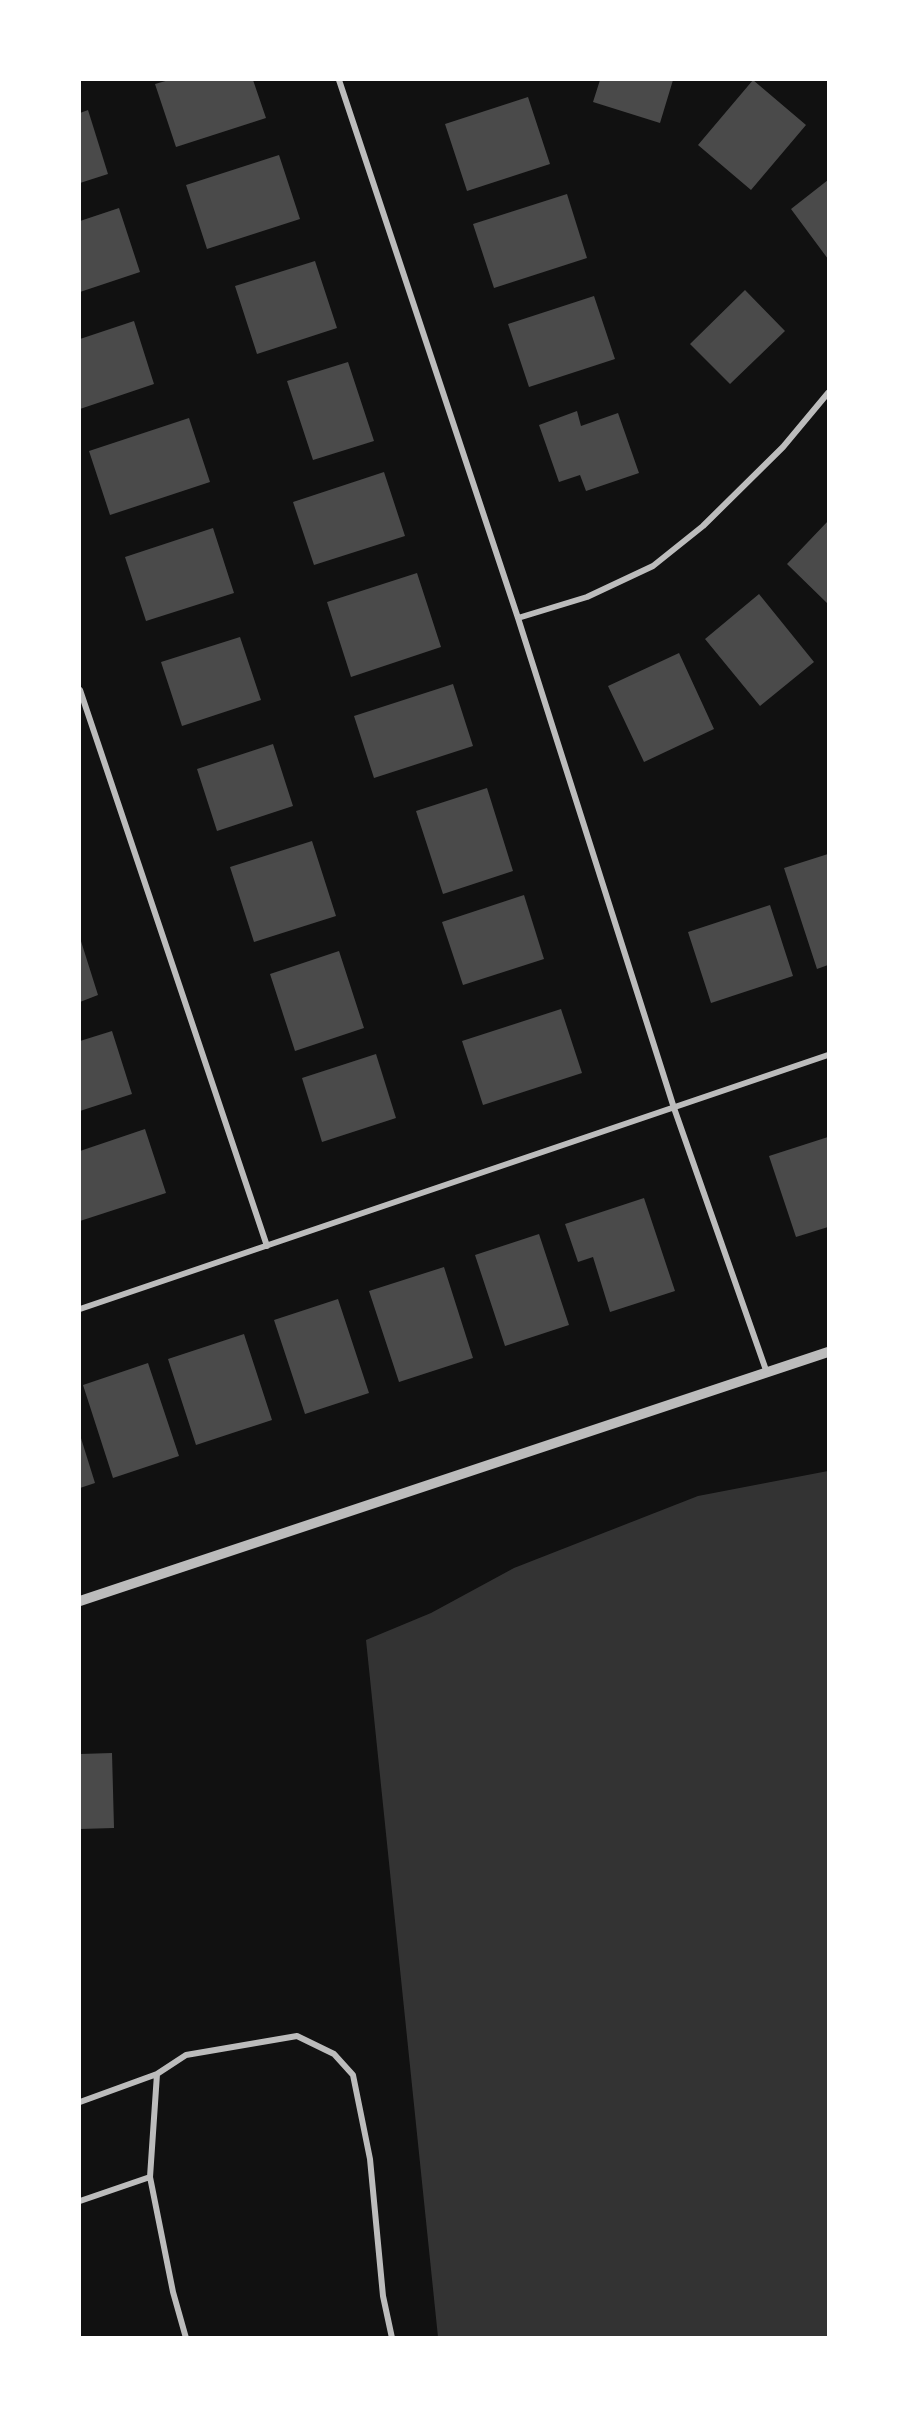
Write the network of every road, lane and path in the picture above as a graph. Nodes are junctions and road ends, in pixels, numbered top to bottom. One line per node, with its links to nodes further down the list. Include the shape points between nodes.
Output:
1 (339, 80): 3 (street)
2 (828, 393): 3 (street, via 783,447 703,526 653,566 587,597)
3 (518, 618): 6 (street)
4 (80, 690): 7 (street)
5 (828, 1055): 6 (street)
6 (674, 1108): 7 (street); 10 (street)
7 (267, 1246): 8 (street)
8 (80, 1308)
9 (828, 1352): 10 (street)
10 (767, 1373): 11 (street)
11 (80, 1601)
12 (157, 2074): 13 (street); 14 (street); 17 (street, via 186,2055 297,2036 334,2054 353,2075 370,2159 382,2296)
13 (80, 2102)
14 (150, 2177): 15 (street); 16 (street)
15 (80, 2201)
16 (186, 2337)
17 (392, 2337)

